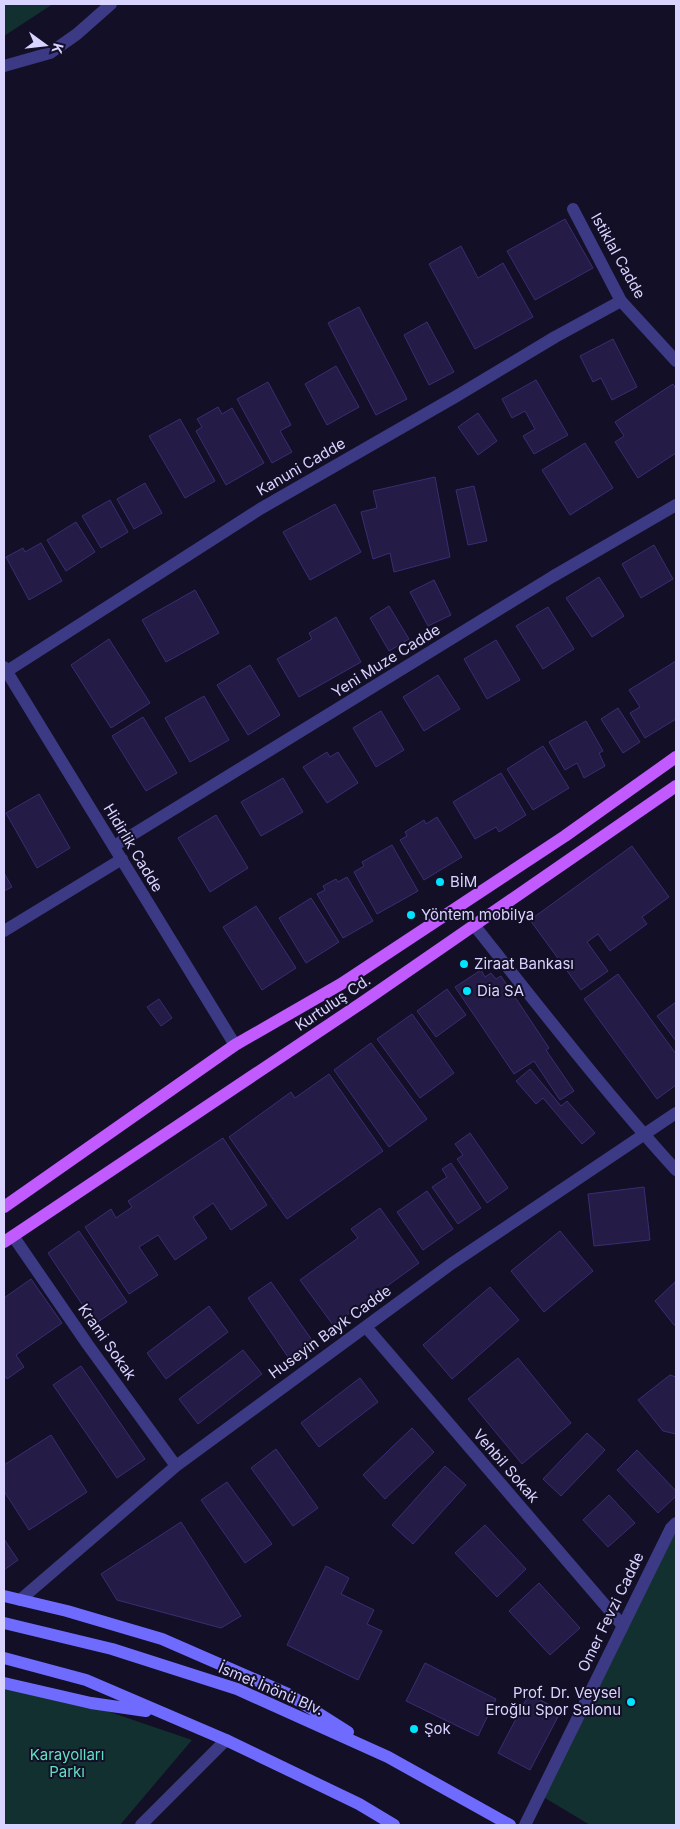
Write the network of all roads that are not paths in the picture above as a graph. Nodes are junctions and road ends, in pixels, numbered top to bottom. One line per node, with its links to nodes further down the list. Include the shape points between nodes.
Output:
1 (111, 4): 2 (street, via 50,53)
2 (4, 66)
3 (573, 209): 4 (street, Istiklal Cadde)
4 (621, 301): 5 (street, Istiklal Cadde); 7 (street, Kanuni Cadde, via 260,509)
5 (676, 361)
6 (676, 505): 10 (street, Yeni Muze Cadde, via 552,577)
7 (5, 670): 10 (street, Hidirlik Cadde)
8 (676, 757): 14 (main road, Kurtuluş Cd., via 565,836 350,978)
9 (676, 786): 12 (main road, Kurtuluş Cd.)
10 (114, 846): 11 (street, Hidirlik Cadde)
11 (122, 859): 13 (street); 14 (street, Hidirlik Cadde)
12 (474, 925): 16 (street); 19 (main road, Kurtuluş Cd.)
13 (4, 931)
14 (235, 1045): 18 (main road, Kurtuluş Cd.)
15 (676, 1113): 16 (street, Huseyin Bayk Cadde)
16 (644, 1134): 17 (street); 20 (street, Huseyin Bayk Cadde, via 451,1264)
17 (676, 1170)
18 (4, 1207)
19 (9, 1239): 21 (street, Krami Sokak)
20 (366, 1327): 21 (street, Huseyin Bayk Cadde); 26 (street, Vehbil Sokak)
21 (176, 1466): 24 (street, Huseyin Bayk Cadde)
22 (676, 1523): 26 (street, Omer Fevzi Cadde)
23 (4, 1596): 24 (main road)
24 (20, 1600): 31 (main road, via 162,1639 288,1694)
25 (4, 1622): 31 (main road, İsmet İnönü Blv., via 112,1649 237,1689)
26 (623, 1626): 35 (street, Omer Fevzi Cadde)
27 (4, 1658): 29 (main road, via 86,1680)
28 (4, 1683): 29 (main road, via 91,1703)
29 (164, 1713): 30 (main road)
30 (226, 1740): 32 (street); 33 (main road, via 359,1804)
31 (388, 1757): 34 (main road, İsmet İnönü Blv.)
32 (141, 1825)
33 (394, 1825)
34 (510, 1825)
35 (525, 1825)

